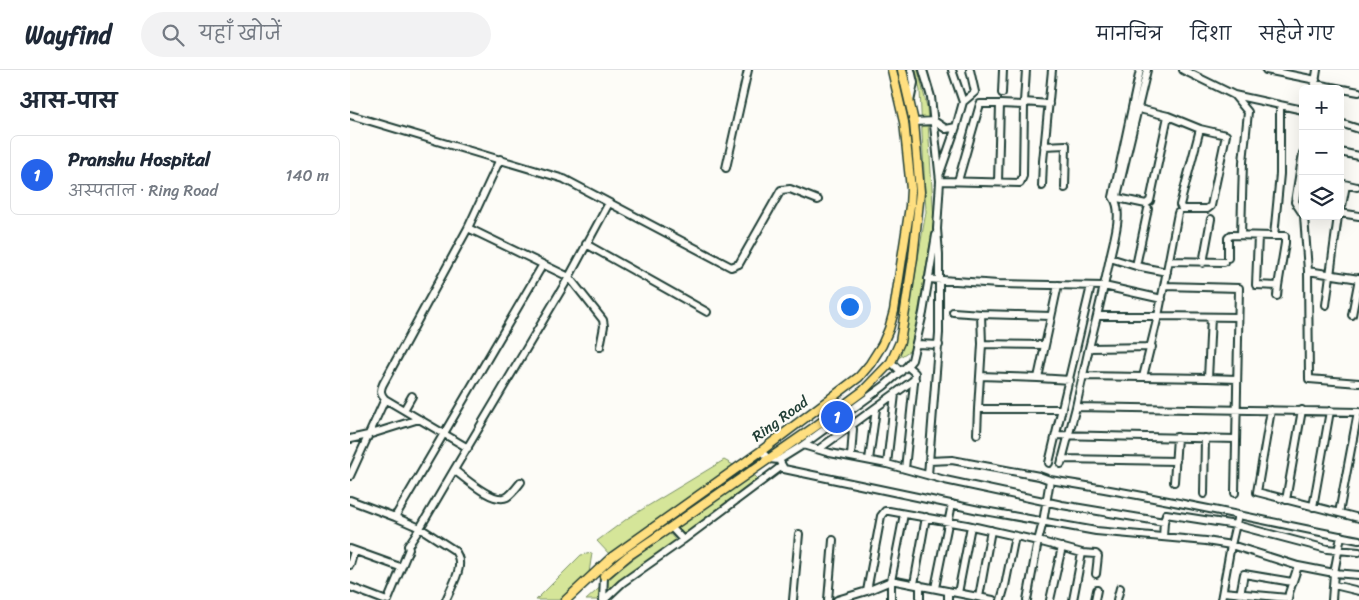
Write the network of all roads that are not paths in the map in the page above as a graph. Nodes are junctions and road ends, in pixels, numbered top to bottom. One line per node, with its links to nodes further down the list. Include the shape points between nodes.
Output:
1 (748, 70): 39 (street)
2 (902, 70): 20 (main road, Ring Road)
3 (911, 70): 20 (street, via 914,83)
4 (923, 70): 29 (street)
5 (952, 70): 21 (street)
6 (970, 70): 21 (street, via 976,92)
7 (1003, 70): 18 (street)
8 (1026, 70): 23 (street, via 1024,102)
9 (1052, 70): 23 (street)
10 (1183, 70): 19 (street)
11 (1266, 70): 15 (street)
12 (1318, 70): 16 (street)
13 (1143, 71): 25 (street)
14 (892, 72): 144 (main road, Ring Road, via 904,122 911,189 889,329 882,346 859,377)
15 (1279, 72): 16 (street)
16 (1315, 84): 17 (street)
17 (1359, 92)
18 (1002, 93)
19 (1234, 95): 24 (street); 62 (street, via 1248,112)
20 (910, 102): 30 (main road, Ring Road)
21 (963, 102): 32 (street)
22 (1000, 104): 42 (street, via 980,104); 43 (street); 43 (street, via 1024,105 1023,176 1020,183)
23 (1049, 104): 35 (street)
24 (1280, 105): 26 (street); 59 (street, via 1280,174)
25 (1134, 108): 28 (street); 48 (street)
26 (1299, 109)
27 (350, 115): 38 (street)
28 (1168, 116): 33 (street); 48 (street, via 1150,201 1146,204)
29 (934, 121): 30 (street); 32 (street, via 946,129); 40 (street)
30 (914, 122): 103 (main road, Ring Road, via 920,202 900,342)
31 (1344, 124): 34 (street)
32 (956, 128): 40 (street)
33 (1200, 129): 33 (street, via 1180,205 1182,209 1211,206 1226,134)
34 (1359, 129)
35 (1044, 146): 45 (street); 47 (street, via 1066,145)
36 (1344, 153): 37 (street)
37 (1359, 156)
38 (500, 159): 50 (street, via 564,179); 60 (street)
39 (726, 168)
40 (940, 178): 42 (street); 61 (street)
41 (1299, 178): 51 (street, via 1295,202)
42 (958, 181): 43 (street)
43 (998, 182)
44 (1344, 184): 46 (street)
45 (1042, 186)
46 (1356, 187)
47 (1066, 188)
48 (1115, 199): 67 (street, via 1118,214)
49 (818, 200): 50 (street, via 790,189 779,192 739,264 734,267)
50 (609, 202): 66 (street)
51 (1299, 208)
52 (1148, 209): 71 (street)
53 (1344, 211): 55 (street)
54 (1178, 213): 68 (street)
55 (1359, 216)
56 (1211, 220): 69 (street)
57 (1304, 220): 72 (street)
58 (1338, 220): 74 (street)
59 (1275, 221): 64 (street); 65 (street)
60 (468, 228): 70 (street); 117 (street, via 383,384 380,391)
61 (937, 229): 76 (street); 78 (street)
62 (1241, 235): 63 (street); 69 (street, via 1229,236 1226,260)
63 (1258, 236): 64 (street); 83 (street, via 1256,284)
64 (1274, 236): 65 (street)
65 (1285, 236): 83 (street)
66 (586, 244): 75 (street); 87 (street)
67 (1110, 258): 71 (street); 81 (street)
68 (1169, 261): 69 (street); 73 (street)
69 (1203, 263)
70 (542, 266): 75 (street); 131 (street)
71 (1136, 266): 73 (street)
72 (1308, 271): 74 (street); 114 (street, via 1309,379)
73 (1168, 272): 82 (street)
74 (1331, 274): 77 (street); 86 (street)
75 (569, 277): 100 (street, via 603,320); 142 (street)
76 (928, 279): 78 (street); 96 (street)
77 (1359, 279): 90 (street)
78 (939, 280): 79 (street); 98 (street)
79 (1058, 285): 80 (street); 91 (street)
80 (1091, 286): 81 (street); 113 (street)
81 (1104, 286): 85 (street); 92 (street)
82 (1164, 286): 85 (street); 95 (street, via 1238,288)
83 (1278, 286): 84 (street)
84 (1277, 296)
85 (1162, 299): 93 (street)
86 (1326, 305)
87 (707, 312)
88 (953, 312): 89 (street)
89 (981, 314): 91 (street); 97 (street)
90 (1352, 315)
91 (1051, 316): 99 (street)
92 (1097, 316): 93 (street); 102 (street)
93 (1158, 316): 94 (street); 101 (street)
94 (1211, 317): 95 (street); 110 (street)
95 (1238, 317): 111 (street)
96 (917, 344): 98 (street); 104 (street)
97 (982, 344): 99 (street); 106 (street)
98 (939, 345): 148 (street)
99 (1045, 345): 109 (street)
100 (600, 347)
101 (1152, 347): 102 (street); 108 (street)
102 (1089, 348): 107 (street)
103 (891, 362): 105 (street); 146 (main road, Ring Road, via 863,390)
104 (907, 366): 105 (street); 112 (street, via 914,370)
105 (901, 372): 128 (street)
106 (980, 376): 109 (street); 120 (street)
107 (1083, 376): 108 (street); 118 (street)
108 (1143, 377): 110 (street)
109 (1038, 378): 113 (street)
110 (1208, 378): 111 (street)
111 (1237, 378): 122 (street)
112 (915, 379): 115 (street); 153 (street)
113 (1070, 380): 121 (street)
114 (1359, 383)
115 (895, 394): 119 (street); 152 (street)
116 (412, 396): 123 (street)
117 (385, 399): 123 (street); 133 (street)
118 (1076, 407): 122 (street); 135 (street)
119 (876, 409): 130 (street); 147 (street)
120 (978, 409): 121 (street); 132 (street)
121 (1062, 409): 134 (street)
122 (1237, 409): 124 (street); 139 (street)
123 (404, 410): 129 (street)
124 (1271, 410): 125 (street); 164 (street, via 1257,492)
125 (1302, 410): 126 (street); 164 (street)
126 (1330, 411): 127 (street); 167 (street)
127 (1359, 412): 140 (street)
128 (847, 413): 130 (street); 141 (street)
129 (419, 419): 131 (street); 133 (street)
130 (852, 426): 143 (street); 145 (street)
131 (445, 433): 142 (street); 172 (street)
132 (976, 434)
133 (368, 435): 138 (street); 156 (street)
134 (1056, 435): 135 (street); 151 (street)
135 (1068, 435): 136 (street); 149 (street, via 1062,462)
136 (1177, 437): 137 (street); 149 (street)
137 (1205, 438): 139 (street); 161 (street)
138 (350, 439)
139 (1236, 439): 160 (street)
140 (1356, 441): 168 (street)
141 (803, 444): 143 (street); 150 (street)
142 (468, 448): 154 (street)
143 (820, 449): 145 (street)
144 (761, 450): 146 (street); 223 (main road, Ring Road, via 612,557)
145 (851, 457): 147 (street)
146 (768, 459): 150 (street); 180 (main road, Ring Road)
147 (869, 460): 152 (street)
148 (929, 461): 155 (street); 157 (street, via 952,460)
149 (1176, 461): 159 (street)
150 (780, 463): 166 (street, via 784,468); 187 (street)
151 (1049, 463)
152 (887, 464): 153 (street)
153 (905, 469): 155 (street)
154 (454, 470): 158 (street, via 497,498 507,497); 181 (street)
155 (928, 475): 165 (street)
156 (350, 476)
157 (1050, 480): 163 (street); 165 (street)
158 (521, 482)
159 (1174, 482)
160 (1235, 493)
161 (1204, 494)
162 (350, 500): 172 (street)
163 (1166, 500): 170 (street); 171 (street)
164 (1286, 500): 167 (street)
165 (1046, 501): 176 (street); 177 (street)
166 (952, 504): 175 (street); 176 (street)
167 (1313, 507): 168 (street)
168 (1339, 513): 174 (street)
169 (904, 514): 173 (street); 204 (street); 212 (street, via 885,511 881,516)
170 (1166, 514): 177 (street); 178 (street)
171 (1238, 515): 178 (street); 185 (street)
172 (395, 517): 181 (street)
173 (926, 517): 175 (street); 206 (street)
174 (1359, 518)
175 (948, 521): 179 (street); 209 (street)
176 (1043, 522): 186 (street); 190 (street)
177 (1164, 522): 186 (street)
178 (1236, 525): 191 (street); 194 (street)
179 (971, 526): 182 (street); 216 (street)
180 (671, 527): 187 (street); 203 (main road, Ring Road)
181 (420, 528): 199 (street); 222 (street, via 458,554 459,568)
182 (992, 530): 184 (street); 218 (street)
183 (799, 534): 225 (street)
184 (1015, 536): 190 (street); 232 (street)
185 (1341, 536): 189 (street); 194 (street)
186 (1163, 538): 191 (street)
187 (683, 540): 224 (street, via 622,583)
188 (833, 540): 226 (street)
189 (1359, 540)
190 (1038, 541): 192 (street); 233 (street)
191 (1231, 545): 198 (street); 215 (street)
192 (1062, 547): 196 (street); 234 (street)
193 (352, 550): 197 (street); 199 (street)
194 (1338, 550): 195 (street); 200 (street)
195 (1359, 552)
196 (1082, 553): 201 (street, via 1098,556); 235 (street)
197 (350, 565)
198 (1298, 566): 200 (street); 205 (street)
199 (400, 567): 221 (street)
200 (1334, 573): 202 (street); 207 (street)
201 (1096, 574)
202 (1359, 575)
203 (604, 576): 224 (street)
204 (891, 581): 206 (street); 212 (street); 228 (street)
205 (1292, 582): 219 (street, via 1244,574); 220 (street)
206 (917, 584): 209 (street); 229 (street)
207 (1334, 585): 214 (street); 239 (street)
208 (350, 587): 221 (street)
209 (935, 588): 213 (street)
210 (1120, 588): 237 (street)
211 (1096, 590): 236 (street)
212 (867, 591): 217 (street)
213 (948, 591): 216 (street); 230 (street)
214 (1359, 591)
215 (1223, 592): 219 (street); 238 (street)
216 (958, 593): 218 (street)
217 (860, 597): 227 (street)
218 (979, 597): 231 (street)
219 (1239, 597): 220 (street)
220 (1288, 599)
221 (386, 600)
222 (446, 600)
223 (566, 600)
224 (604, 600)
225 (793, 600)
226 (828, 600)
227 (837, 600)
228 (891, 600)
229 (920, 600)
230 (948, 600)
231 (993, 600)
232 (1001, 600)
233 (1027, 600)
234 (1050, 600)
235 (1073, 600)
236 (1094, 600)
237 (1117, 600)
238 (1221, 600)
239 (1332, 600)

